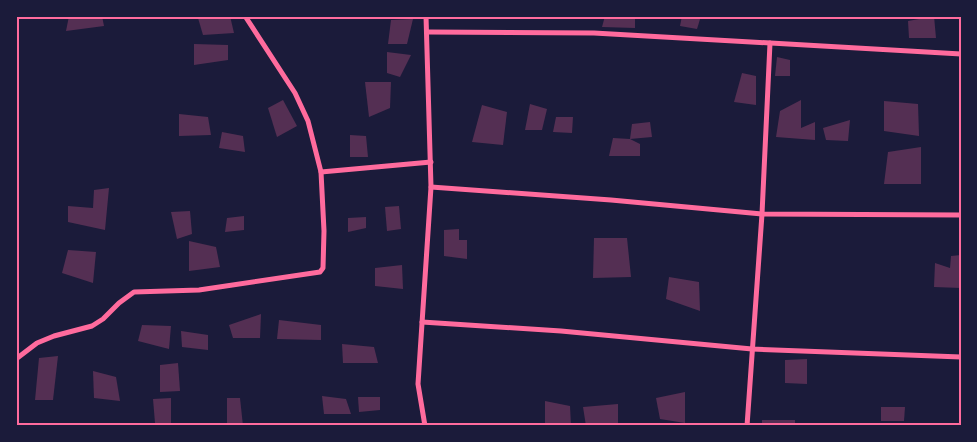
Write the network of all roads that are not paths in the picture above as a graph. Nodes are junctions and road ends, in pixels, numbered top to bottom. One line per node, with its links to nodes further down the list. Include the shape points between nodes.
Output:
1 (245, 16): 7 (street, via 295,93 308,121)
2 (426, 16): 3 (street)
3 (428, 32): 4 (street, via 594,33); 6 (street)
4 (770, 43): 5 (street); 9 (street)
5 (961, 54)
6 (432, 162): 7 (street); 8 (street)
7 (321, 172): 14 (street, via 324,264 320,272 199,290 134,292 92,326 54,336)
8 (432, 187): 9 (street); 11 (street)
9 (762, 214): 10 (street); 12 (street)
10 (961, 215)
11 (422, 322): 12 (street); 15 (street, via 418,384)
12 (752, 349): 13 (street); 16 (street)
13 (961, 357)
14 (16, 359)
15 (425, 426)
16 (747, 426)

